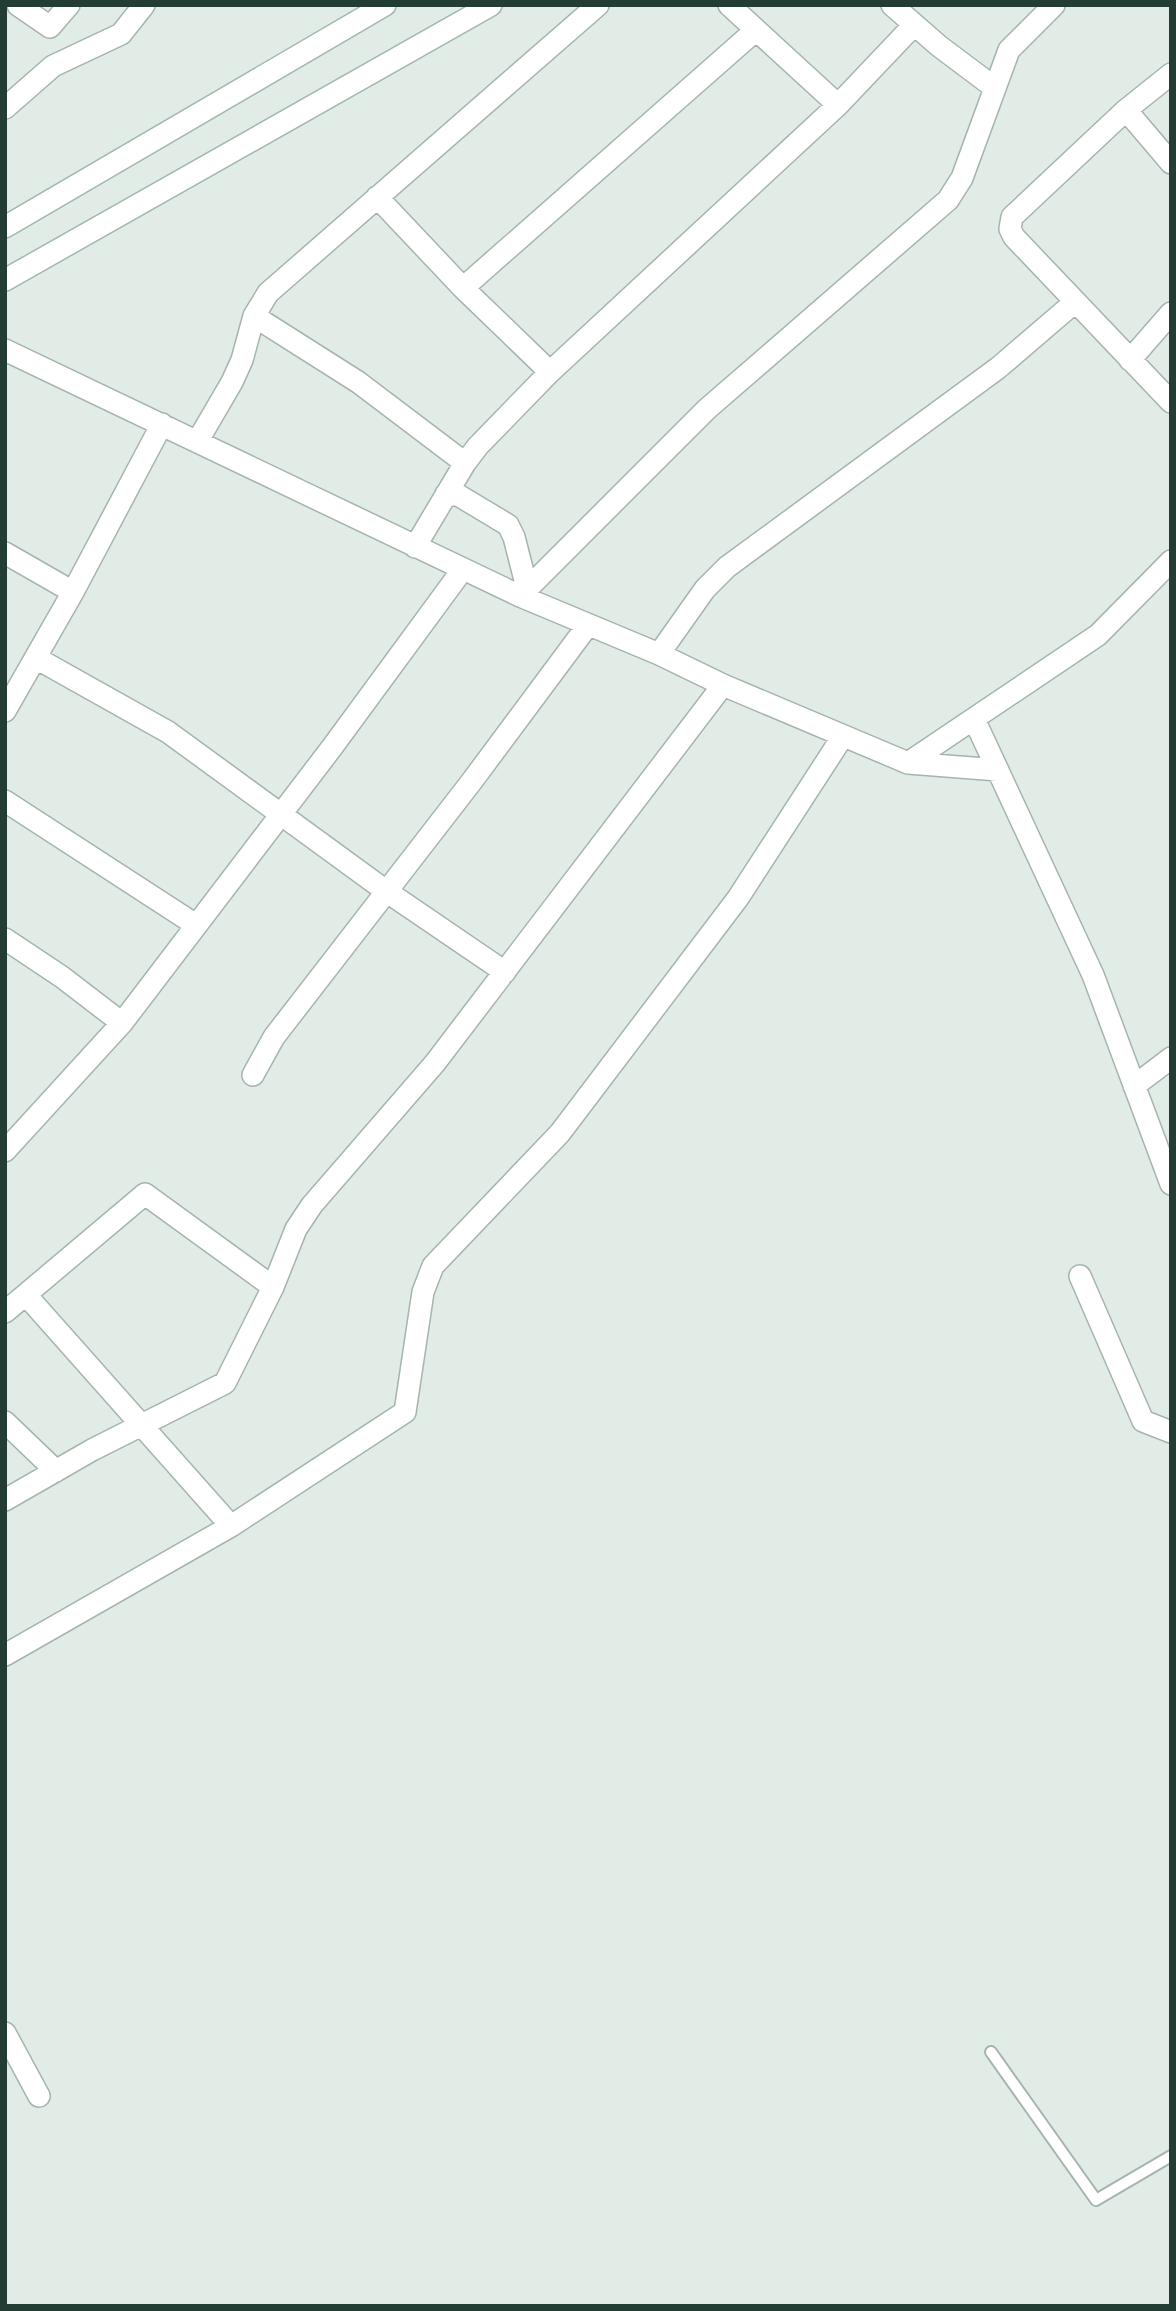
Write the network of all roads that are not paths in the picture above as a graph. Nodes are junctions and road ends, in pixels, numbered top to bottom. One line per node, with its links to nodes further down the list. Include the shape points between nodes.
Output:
1 (18, 5): 12 (street)
2 (38, 5): 12 (street)
3 (69, 5): 12 (street)
4 (144, 5): 17 (street, via 121,34 53,66)
5 (385, 5): 21 (street)
6 (491, 5): 22 (street)
7 (598, 5): 20 (street)
8 (729, 5): 13 (street)
9 (892, 5): 11 (street)
10 (1054, 5): 15 (street, via 1009,50)
11 (914, 25): 15 (street); 16 (street)
12 (50, 27)
13 (756, 30): 16 (street); 23 (street)
14 (1171, 74): 18 (street)
15 (995, 88): 40 (street, via 962,178 948,200 707,409)
16 (838, 105): 29 (street)
17 (5, 108)
18 (1126, 110): 19 (street); 24 (street, via 1012,217 1014,237)
19 (1171, 163)
20 (377, 197): 23 (street); 26 (street, via 268,293)
21 (5, 227)
22 (5, 279)
23 (463, 288): 29 (street)
24 (1075, 302): 28 (street); 42 (street, via 998,368 727,567 705,589)
25 (1171, 313): 28 (street)
26 (254, 316): 32 (street, via 242,360); 33 (street, via 358,382)
27 (5, 350): 31 (street)
28 (1130, 360): 30 (street)
29 (551, 372): 33 (street)
30 (1171, 402)
31 (162, 425): 32 (street); 39 (street)
32 (197, 442): 35 (street)
33 (465, 463): 34 (street)
34 (446, 494): 35 (street); 40 (street, via 458,495 509,525)
35 (415, 547): 38 (street)
36 (5, 553): 39 (street)
37 (1171, 561): 46 (street, via 1098,635)
38 (463, 569): 40 (street); 51 (street)
39 (73, 592): 43 (street)
40 (524, 592): 41 (street)
41 (588, 625): 42 (street); 52 (street)
42 (659, 654): 44 (street)
43 (36, 658): 45 (street); 51 (street, via 168,732)
44 (723, 685): 47 (street); 55 (street)
45 (5, 711)
46 (974, 719): 48 (street); 49 (street)
47 (843, 736): 48 (street); 71 (street, via 738,898 559,1133 433,1266 423,1292 405,1412)
48 (908, 763): 49 (street)
49 (998, 770): 59 (street, via 1093,975)
50 (5, 801): 53 (street)
51 (280, 814): 52 (street); 53 (street)
52 (386, 891): 55 (street); 58 (street, via 274,1037)
53 (196, 925): 56 (street)
54 (5, 939): 56 (street)
55 (505, 972): 63 (street, via 435,1063 312,1205 296,1229)
56 (122, 1023): 60 (street)
57 (1171, 1058): 59 (street)
58 (253, 1075)
59 (1135, 1086): 61 (street)
60 (7, 1146)
61 (1171, 1184)
62 (1080, 1276): 68 (street, via 1143,1421)
63 (273, 1287): 64 (street, via 145,1194); 67 (street, via 225,1383)
64 (26, 1295): 65 (street); 67 (street)
65 (5, 1311)
66 (5, 1422): 69 (street)
67 (141, 1426): 69 (street); 71 (street)
68 (1171, 1432)
69 (56, 1471): 70 (street)
70 (5, 1500)
71 (232, 1526): 72 (street)
72 (5, 1655)
73 (5, 2034): 75 (street)
74 (990, 2052): 76 (lane, via 1096,2200)
75 (39, 2096)
76 (1171, 2155)

